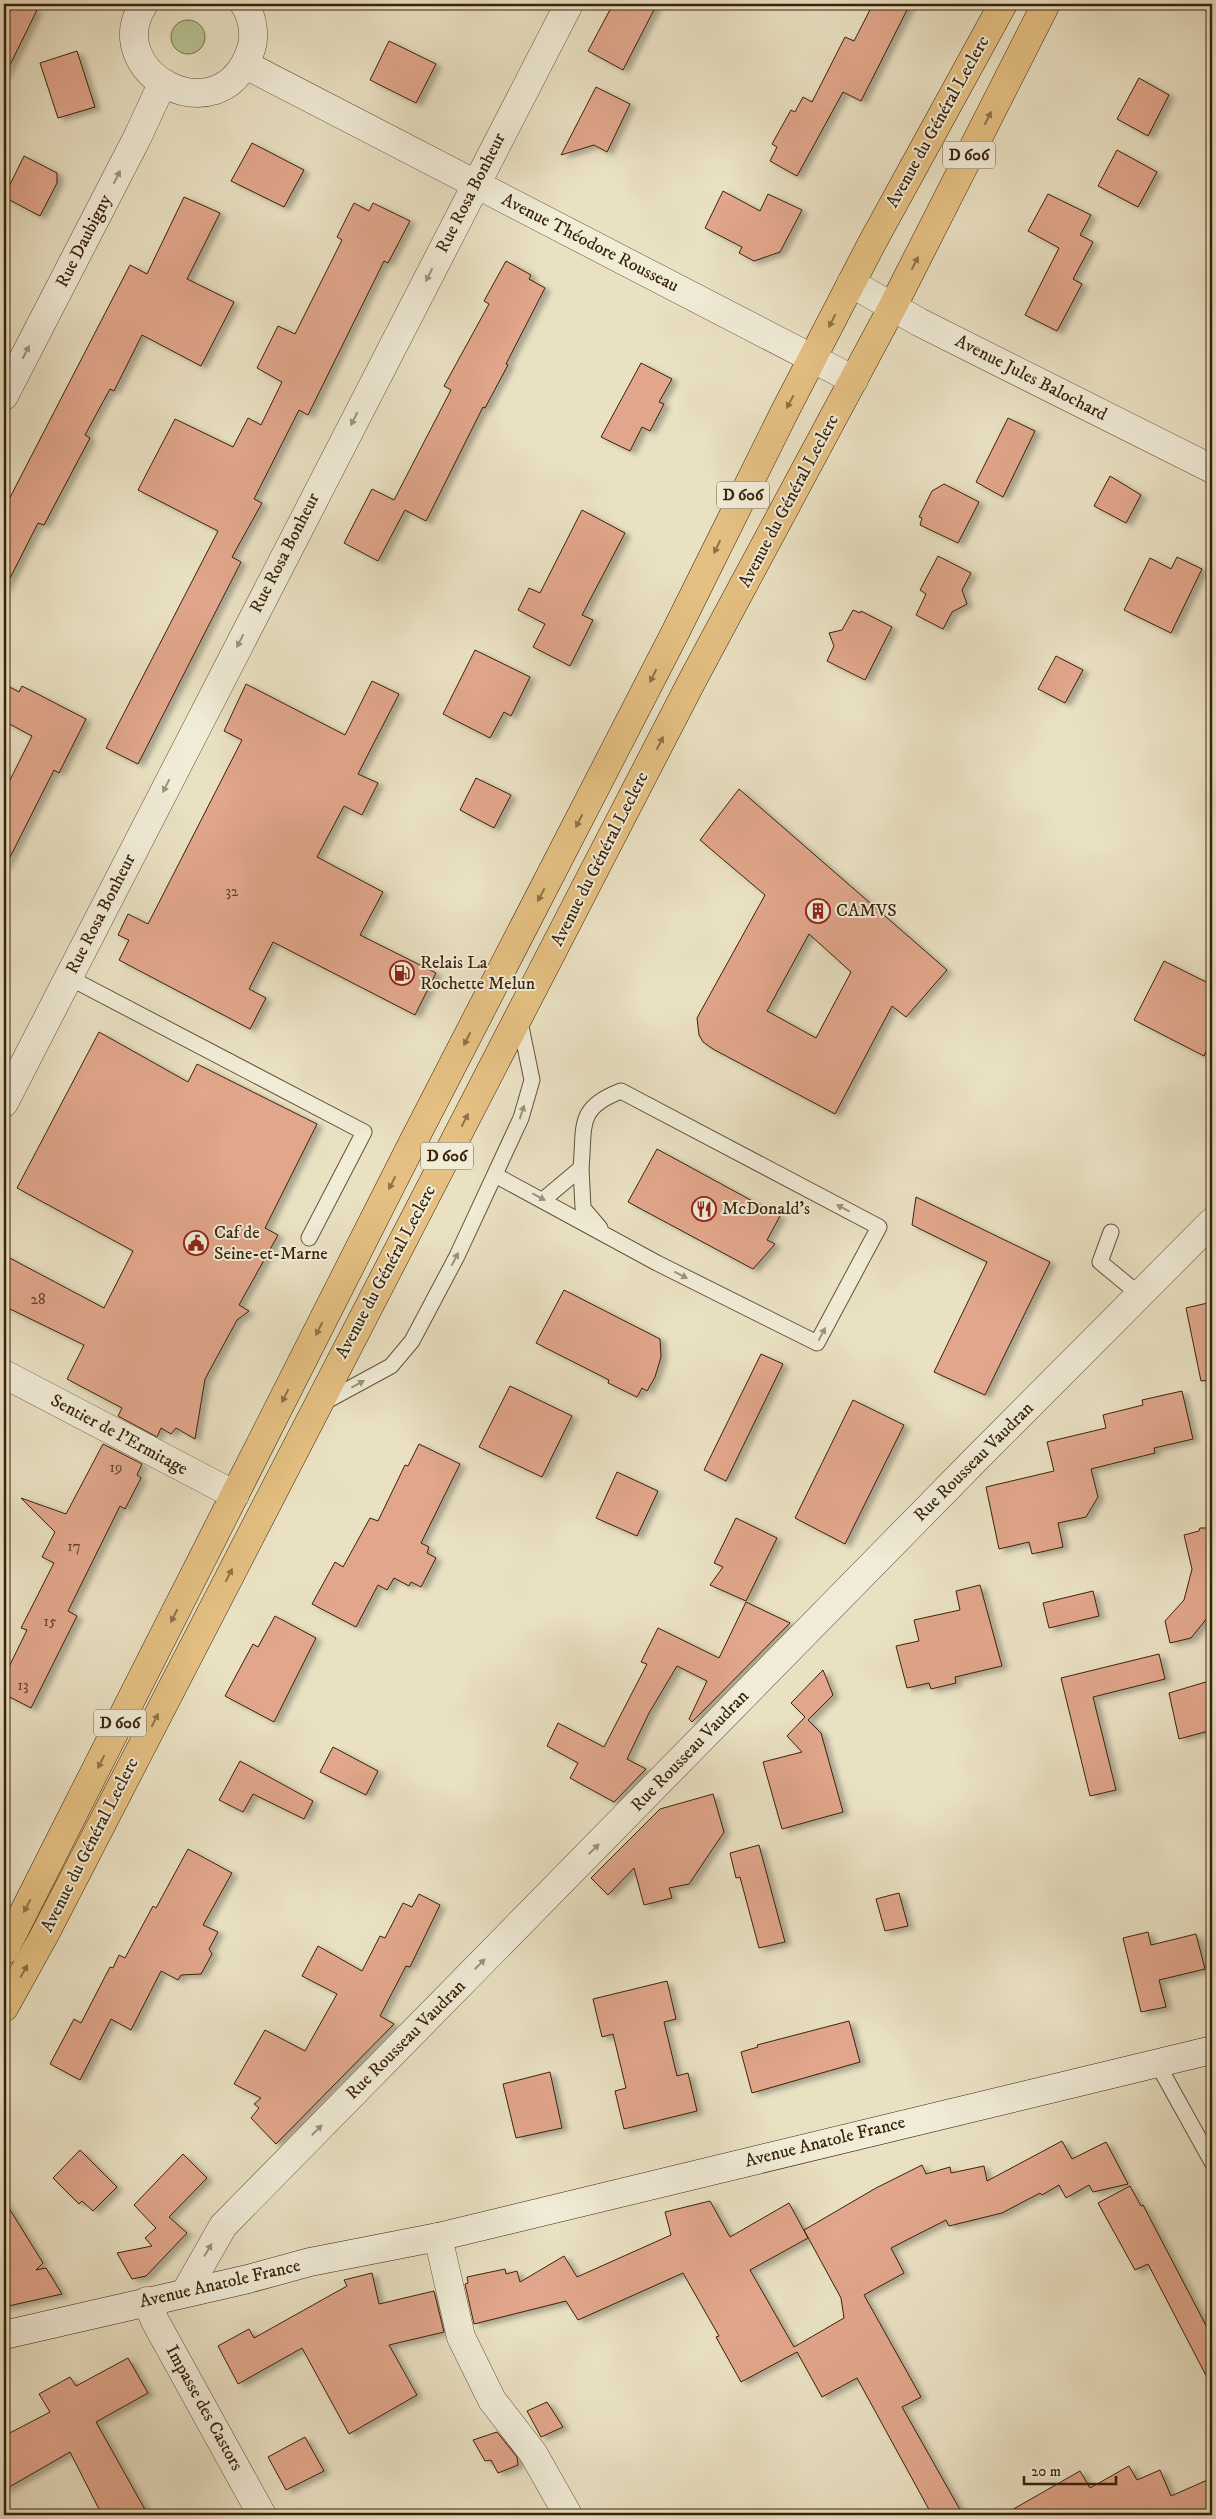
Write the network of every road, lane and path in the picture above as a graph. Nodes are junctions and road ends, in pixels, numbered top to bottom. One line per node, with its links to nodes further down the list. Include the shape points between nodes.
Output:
1 (244, 4): 6 (street, via 252,25 253,46)
2 (569, 4): 8 (street, Rue Rosa Bonheur)
3 (1003, 4): 9 (main road, Avenue du Général Leclerc / D 606)
4 (1046, 4): 10 (main road, Avenue du Général Leclerc / D 606, one-way to 4)
5 (140, 5): 7 (street, via 136,23 140,58)
6 (246, 64): 7 (street, via 234,79 199,94 180,92); 8 (street, Avenue Théodore Rousseau)
7 (162, 84): 13 (street, Rue Daubigny, one-way to 7)
8 (476, 185): 11 (street, Avenue Théodore Rousseau); 15 (street, Rue Rosa Bonheur, one-way to 15)
9 (851, 283): 10 (street, Avenue Jules Balochard); 11 (main road, Avenue du Général Leclerc / D 606, one-way to 11)
10 (893, 306): 12 (main road, Avenue du Général Leclerc / D 606); 14 (street, Avenue Jules Balochard)
11 (813, 359): 12 (street, Avenue Théodore Rousseau); 28 (main road, Avenue du Général Leclerc / D 606, one-way to 28)
12 (854, 380): 16 (main road, Avenue du Général Leclerc / D 606, one-way to 12, via 692,681)
13 (4, 396)
14 (1212, 469)
15 (68, 977): 17 (street, Rue Rosa Bonheur); 24 (lane, via 364,1132)
16 (519, 1016): 19 (lane, one-way to 16, via 521,1118 532,1080); 27 (main road, Avenue du Général Leclerc / D 606, one-way to 16)
17 (4, 1103)
18 (581, 1168): 20 (lane); 23 (lane, via 584,1208); 23 (lane, one-way to 18, via 817,1343 879,1227 621,1091 600,1099 587,1113)
19 (495, 1175): 20 (lane, one-way to 20); 27 (lane, one-way to 19, via 391,1366 412,1341)
20 (543, 1200): 23 (lane)
21 (1212, 1222): 25 (street, Rue Rousseau Vaudran)
22 (1111, 1232): 25 (lane, via 1100,1262)
23 (606, 1234)
24 (309, 1238)
25 (1140, 1295): 35 (street, Rue Rousseau Vaudran, one-way to 25, via 223,2226)
26 (4, 1374): 28 (street, Sentier de l'Ermitage)
27 (315, 1407): 30 (main road, Avenue du Général Leclerc / D 606, one-way to 27)
28 (235, 1495): 29 (main road, Avenue du Général Leclerc / D 606, one-way to 29)
29 (4, 1951)
30 (4, 2008)
31 (1212, 2050): 32 (street, Avenue Anatole France)
32 (1158, 2063): 33 (lane); 34 (street, Avenue Anatole France)
33 (1212, 2162)
34 (438, 2237): 35 (street, Avenue Anatole France, via 310,2262); 39 (street, via 461,2337 492,2400 532,2453)
35 (185, 2292): 36 (street, Avenue Anatole France)
36 (147, 2301): 37 (street, Avenue Anatole France); 38 (street, Impasse des Castors)
37 (4, 2335)
38 (262, 2515)
39 (568, 2515)

